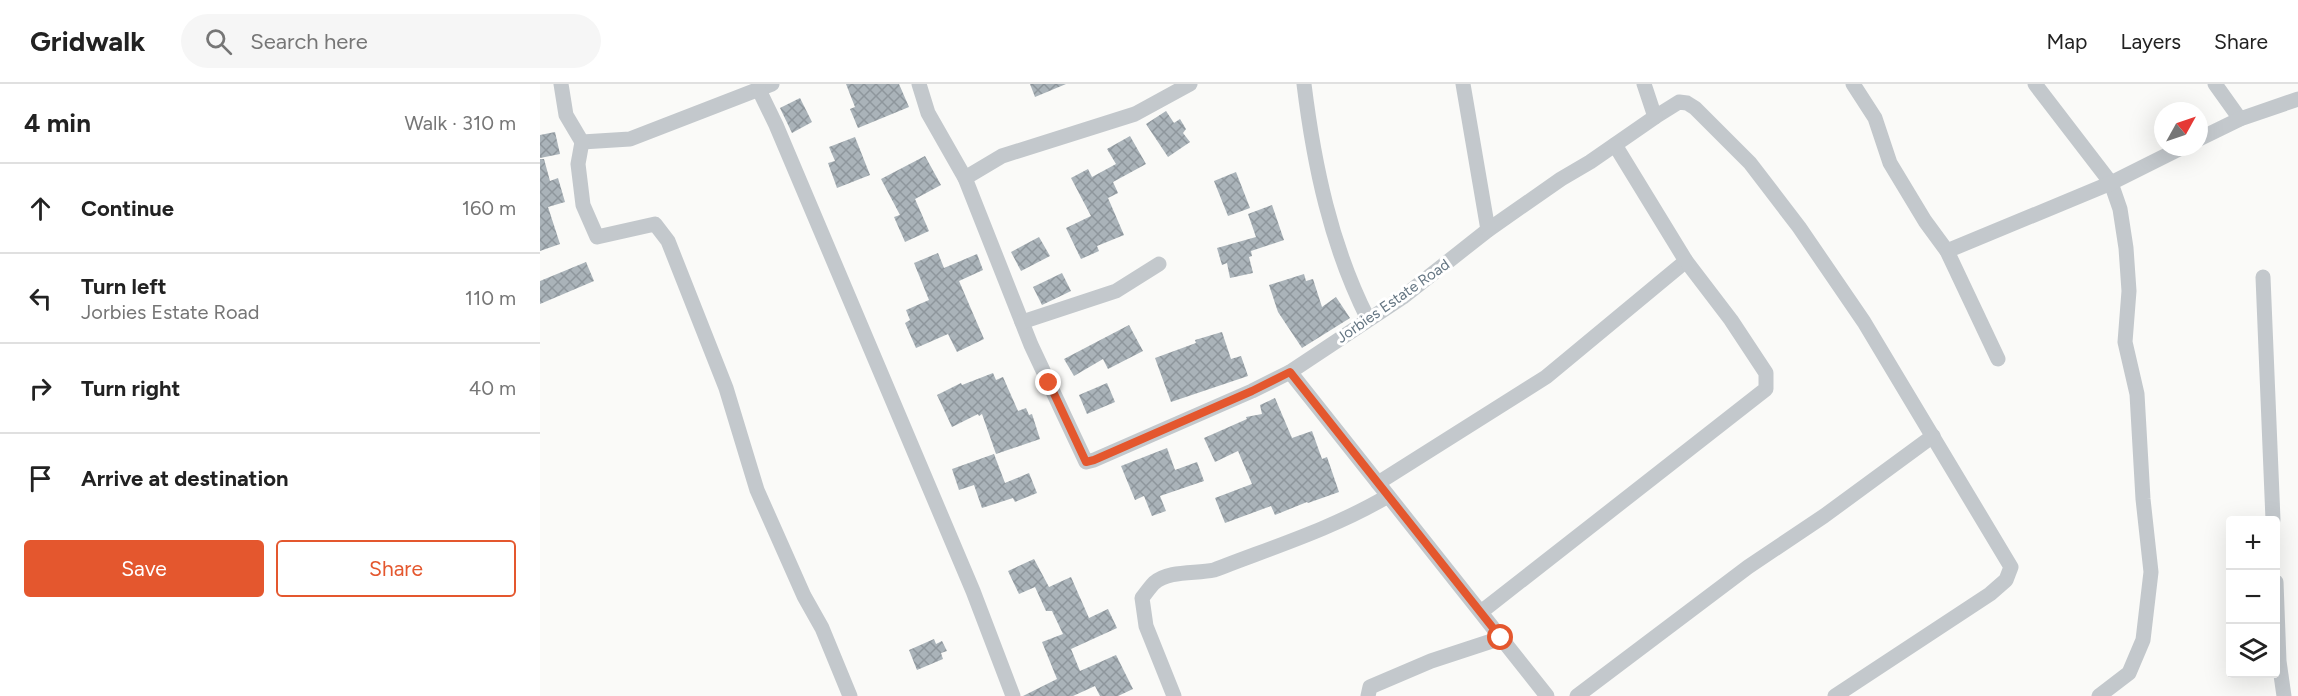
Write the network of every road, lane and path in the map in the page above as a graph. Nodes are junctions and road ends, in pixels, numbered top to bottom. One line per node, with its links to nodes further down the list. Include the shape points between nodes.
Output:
1 (561, 84): 15 (street, via 566,115)
2 (919, 84): 18 (street, via 928,113)
3 (1190, 84): 18 (street, via 1135,114 1002,156)
4 (1304, 84): 25 (street, via 1318,175 1344,264)
5 (1463, 84): 20 (street)
6 (1644, 84): 12 (street)
7 (1853, 84): 21 (street, via 1875,118 1890,163)
8 (2035, 84): 19 (street)
9 (2215, 84): 13 (street)
10 (766, 87): 15 (street, via 630,139); 37 (street, via 776,125)
11 (2298, 99): 13 (street)
12 (1655, 117): 16 (street, Jorbies Estate Road); 29 (street, Jorbies Estate Road, via 1679,102 1687,103 1750,163 1864,322)
13 (2240, 119): 14 (street)
14 (2208, 135)
15 (582, 142): 36 (street, via 578,164 583,205 597,237 655,224 668,241 726,388 757,490)
16 (1615, 145): 20 (street, Jorbies Estate Road); 22 (street)
17 (2165, 156): 19 (street)
18 (965, 178): 26 (street)
19 (2110, 183): 21 (street); 43 (street, via 2120,209 2126,248 2129,291 2125,342 2137,394 2151,572 2143,640 2129,673)
20 (1488, 230): 25 (street, Jorbies Estate Road, via 1403,297)
21 (1947, 251): 27 (street)
22 (1686, 261): 30 (street, via 1546,376); 33 (street, via 1766,374 1766,388)
23 (1159, 264): 26 (street, via 1116,291)
24 (2263, 277): 32 (street)
25 (1368, 319): 28 (street, Jorbies Estate Road)
26 (1022, 322): 28 (street, Jorbies Estate Road, via 1086,462)
27 (1998, 358)
28 (1290, 372): 30 (street)
29 (1933, 436): 41 (street, via 1748,567); 42 (street, via 2011,567 2006,580 1990,594)
30 (1378, 483): 31 (street)
31 (1388, 496): 33 (street); 38 (street, via 1339,521 1214,570 1172,575 1156,582 1142,598 1146,626)
32 (2273, 516)
33 (1481, 612): 35 (street)
34 (2278, 624): 44 (street)
35 (1501, 638): 39 (street, via 1370,687); 40 (street)
36 (850, 696)
37 (1013, 696)
38 (1174, 696)
39 (1368, 696)
40 (1547, 696)
41 (1577, 696)
42 (1834, 696)
43 (2099, 696)
44 (2284, 696)

